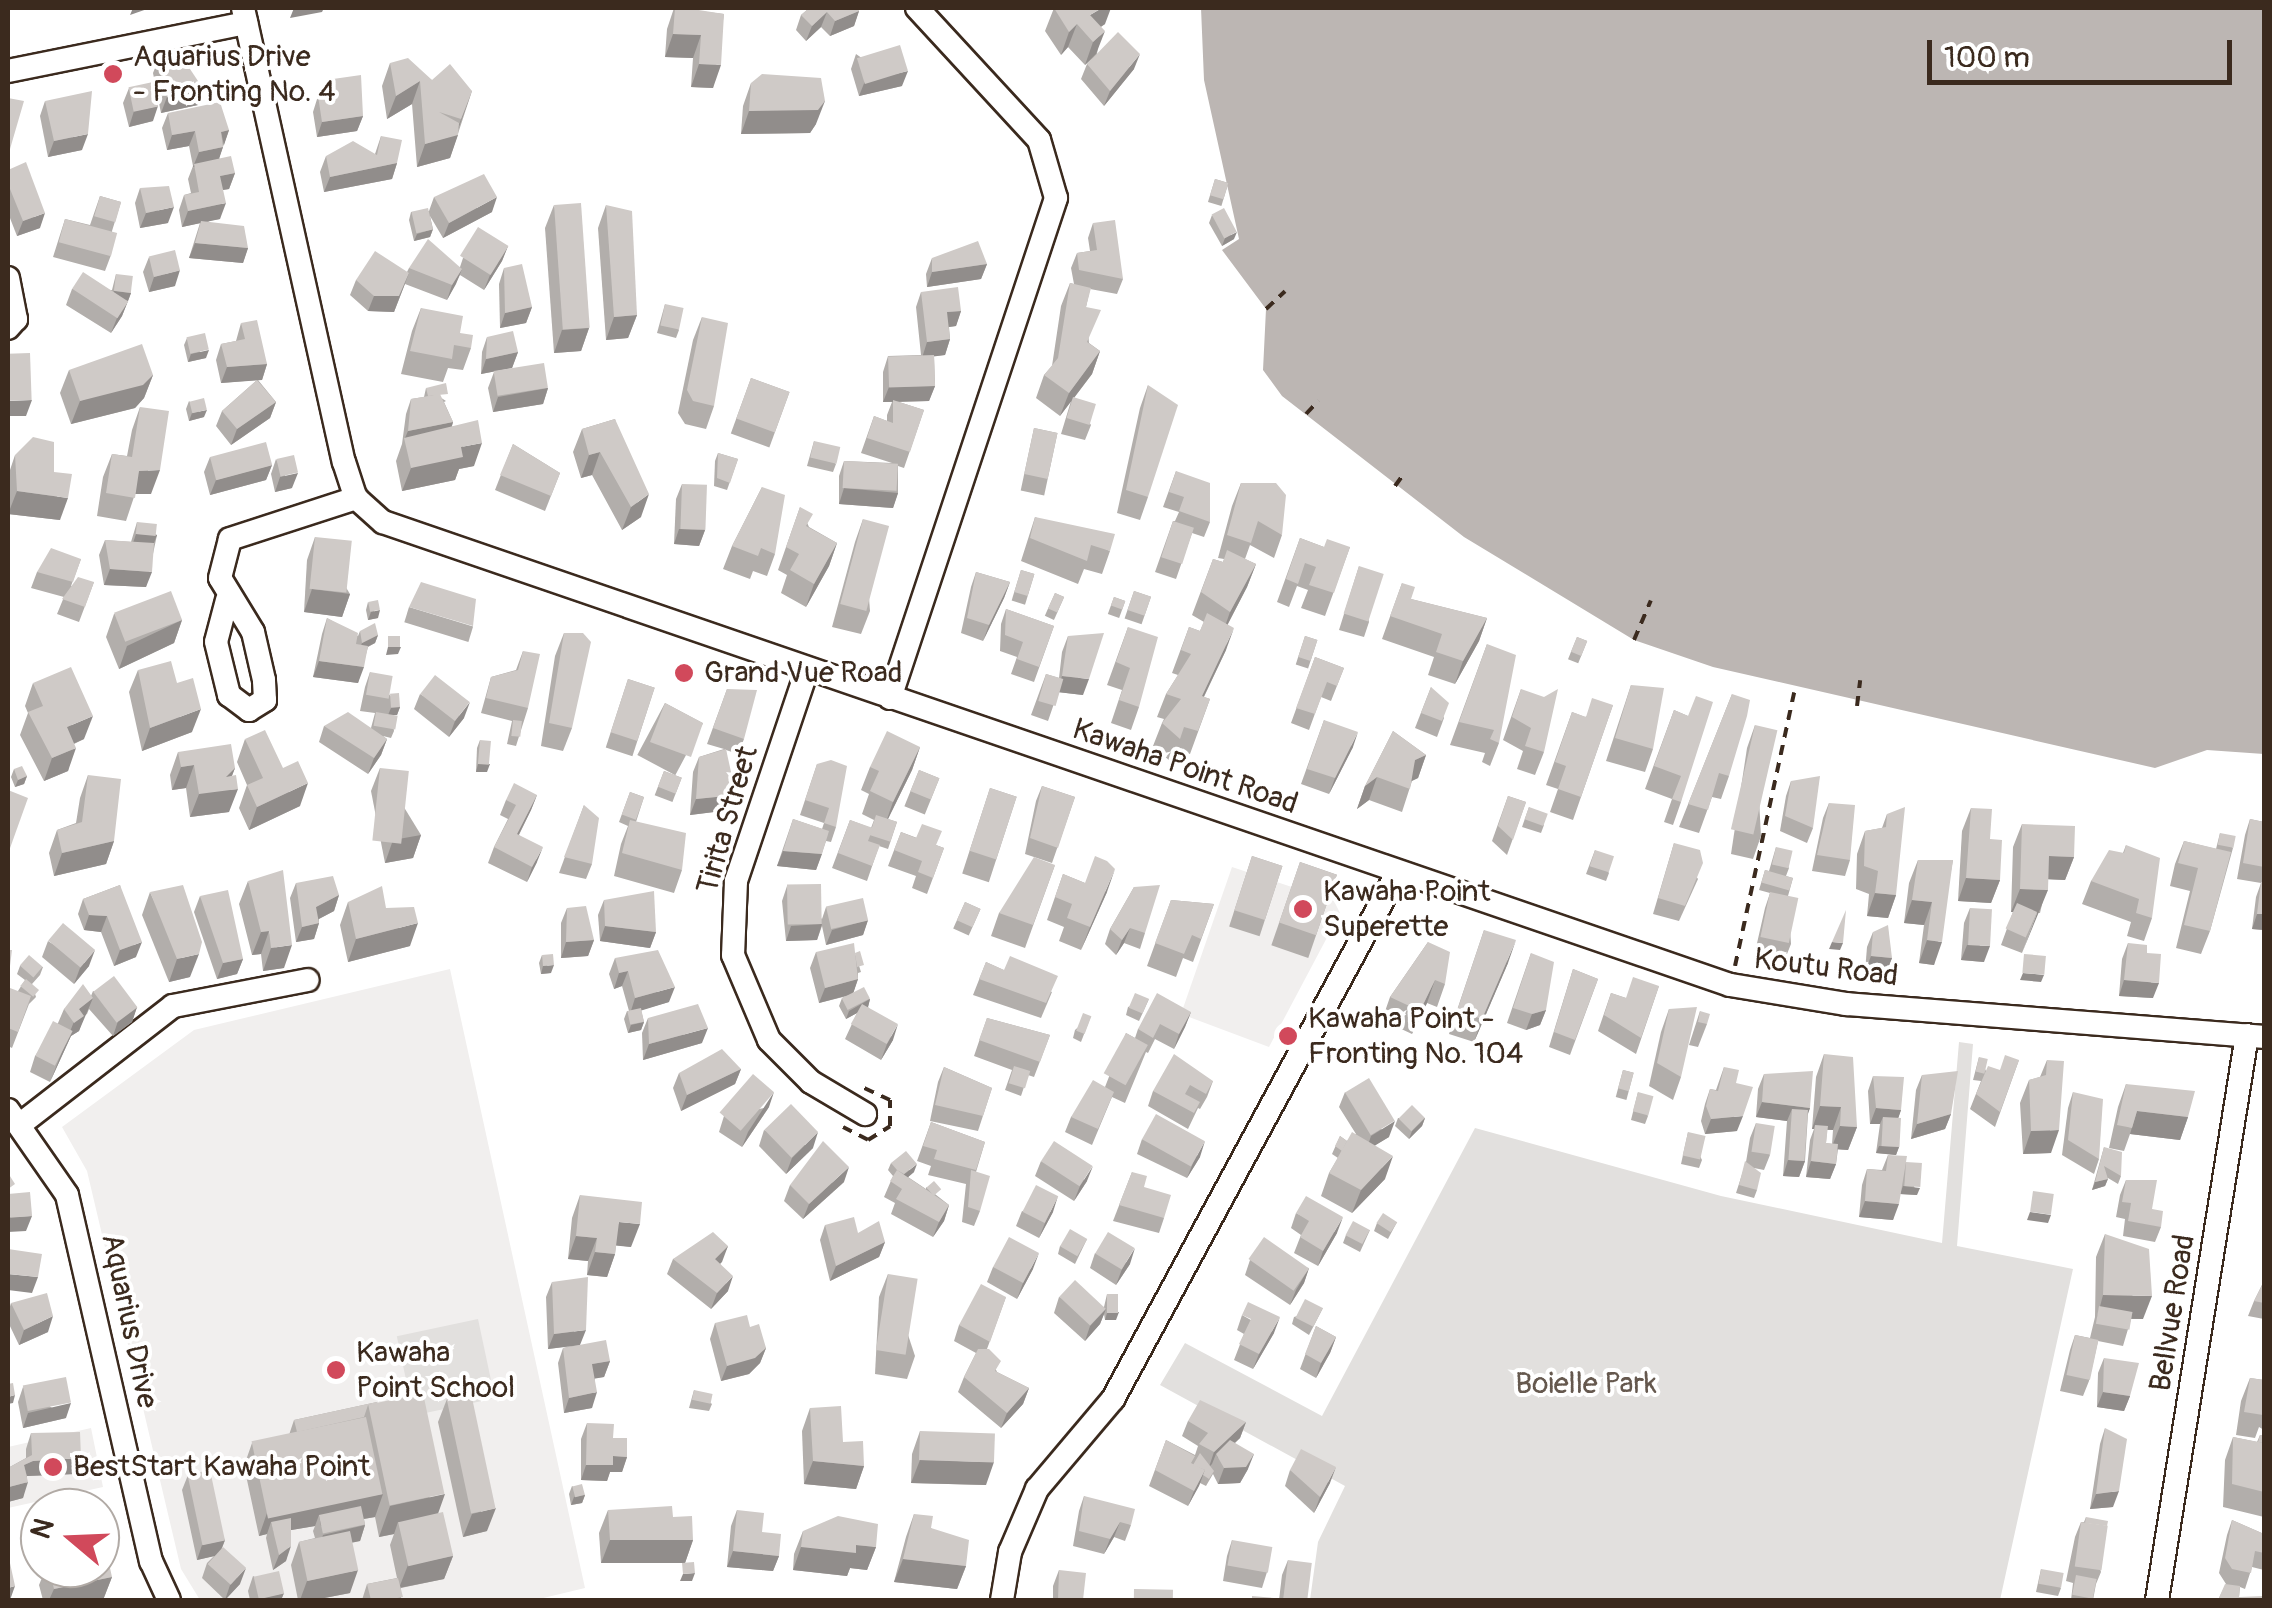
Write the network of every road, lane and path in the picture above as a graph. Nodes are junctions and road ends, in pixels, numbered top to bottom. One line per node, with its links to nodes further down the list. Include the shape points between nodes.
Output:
1 (917, 8): 19 (street, via 1039,140 1056,198)
2 (245, 15): 3 (street); 12 (street)
3 (8, 71)
4 (8, 278): 7 (street, via 16,319)
5 (1285, 291): 6 (path)
6 (1266, 309)
7 (8, 328)
8 (1318, 401): 9 (path)
9 (1306, 414)
10 (1404, 472): 11 (path)
11 (1395, 486)
12 (356, 498): 13 (street, via 244,528 222,557); 16 (street, via 422,538)
13 (227, 600)
14 (1651, 600): 15 (path)
15 (1634, 640)
16 (806, 670): 19 (street); 26 (street, Tirita Street, via 736,881 734,954 768,1040 811,1082)
17 (1860, 680): 20 (path)
18 (1794, 692): 23 (path)
19 (890, 698): 21 (street, Kawaha Point Road)
20 (1857, 706)
21 (1398, 872): 23 (street, Koutu Road); 30 (street, via 1114,1399 1038,1489 1010,1552)
22 (308, 980): 27 (street, Aquarius Drive, via 173,1006)
23 (1730, 985): 24 (street, Koutu Road, via 1846,1004)
24 (2256, 1036): 31 (street, Bellvue Road)
25 (840, 1084): 28 (path, via 875,1087 893,1112 890,1126 868,1140)
26 (865, 1114)
27 (15, 1116): 29 (street, Aquarius Drive, via 55,1170 77,1225 147,1545)
28 (839, 1122)
29 (168, 1600)
30 (1002, 1600)
31 (2156, 1600)

